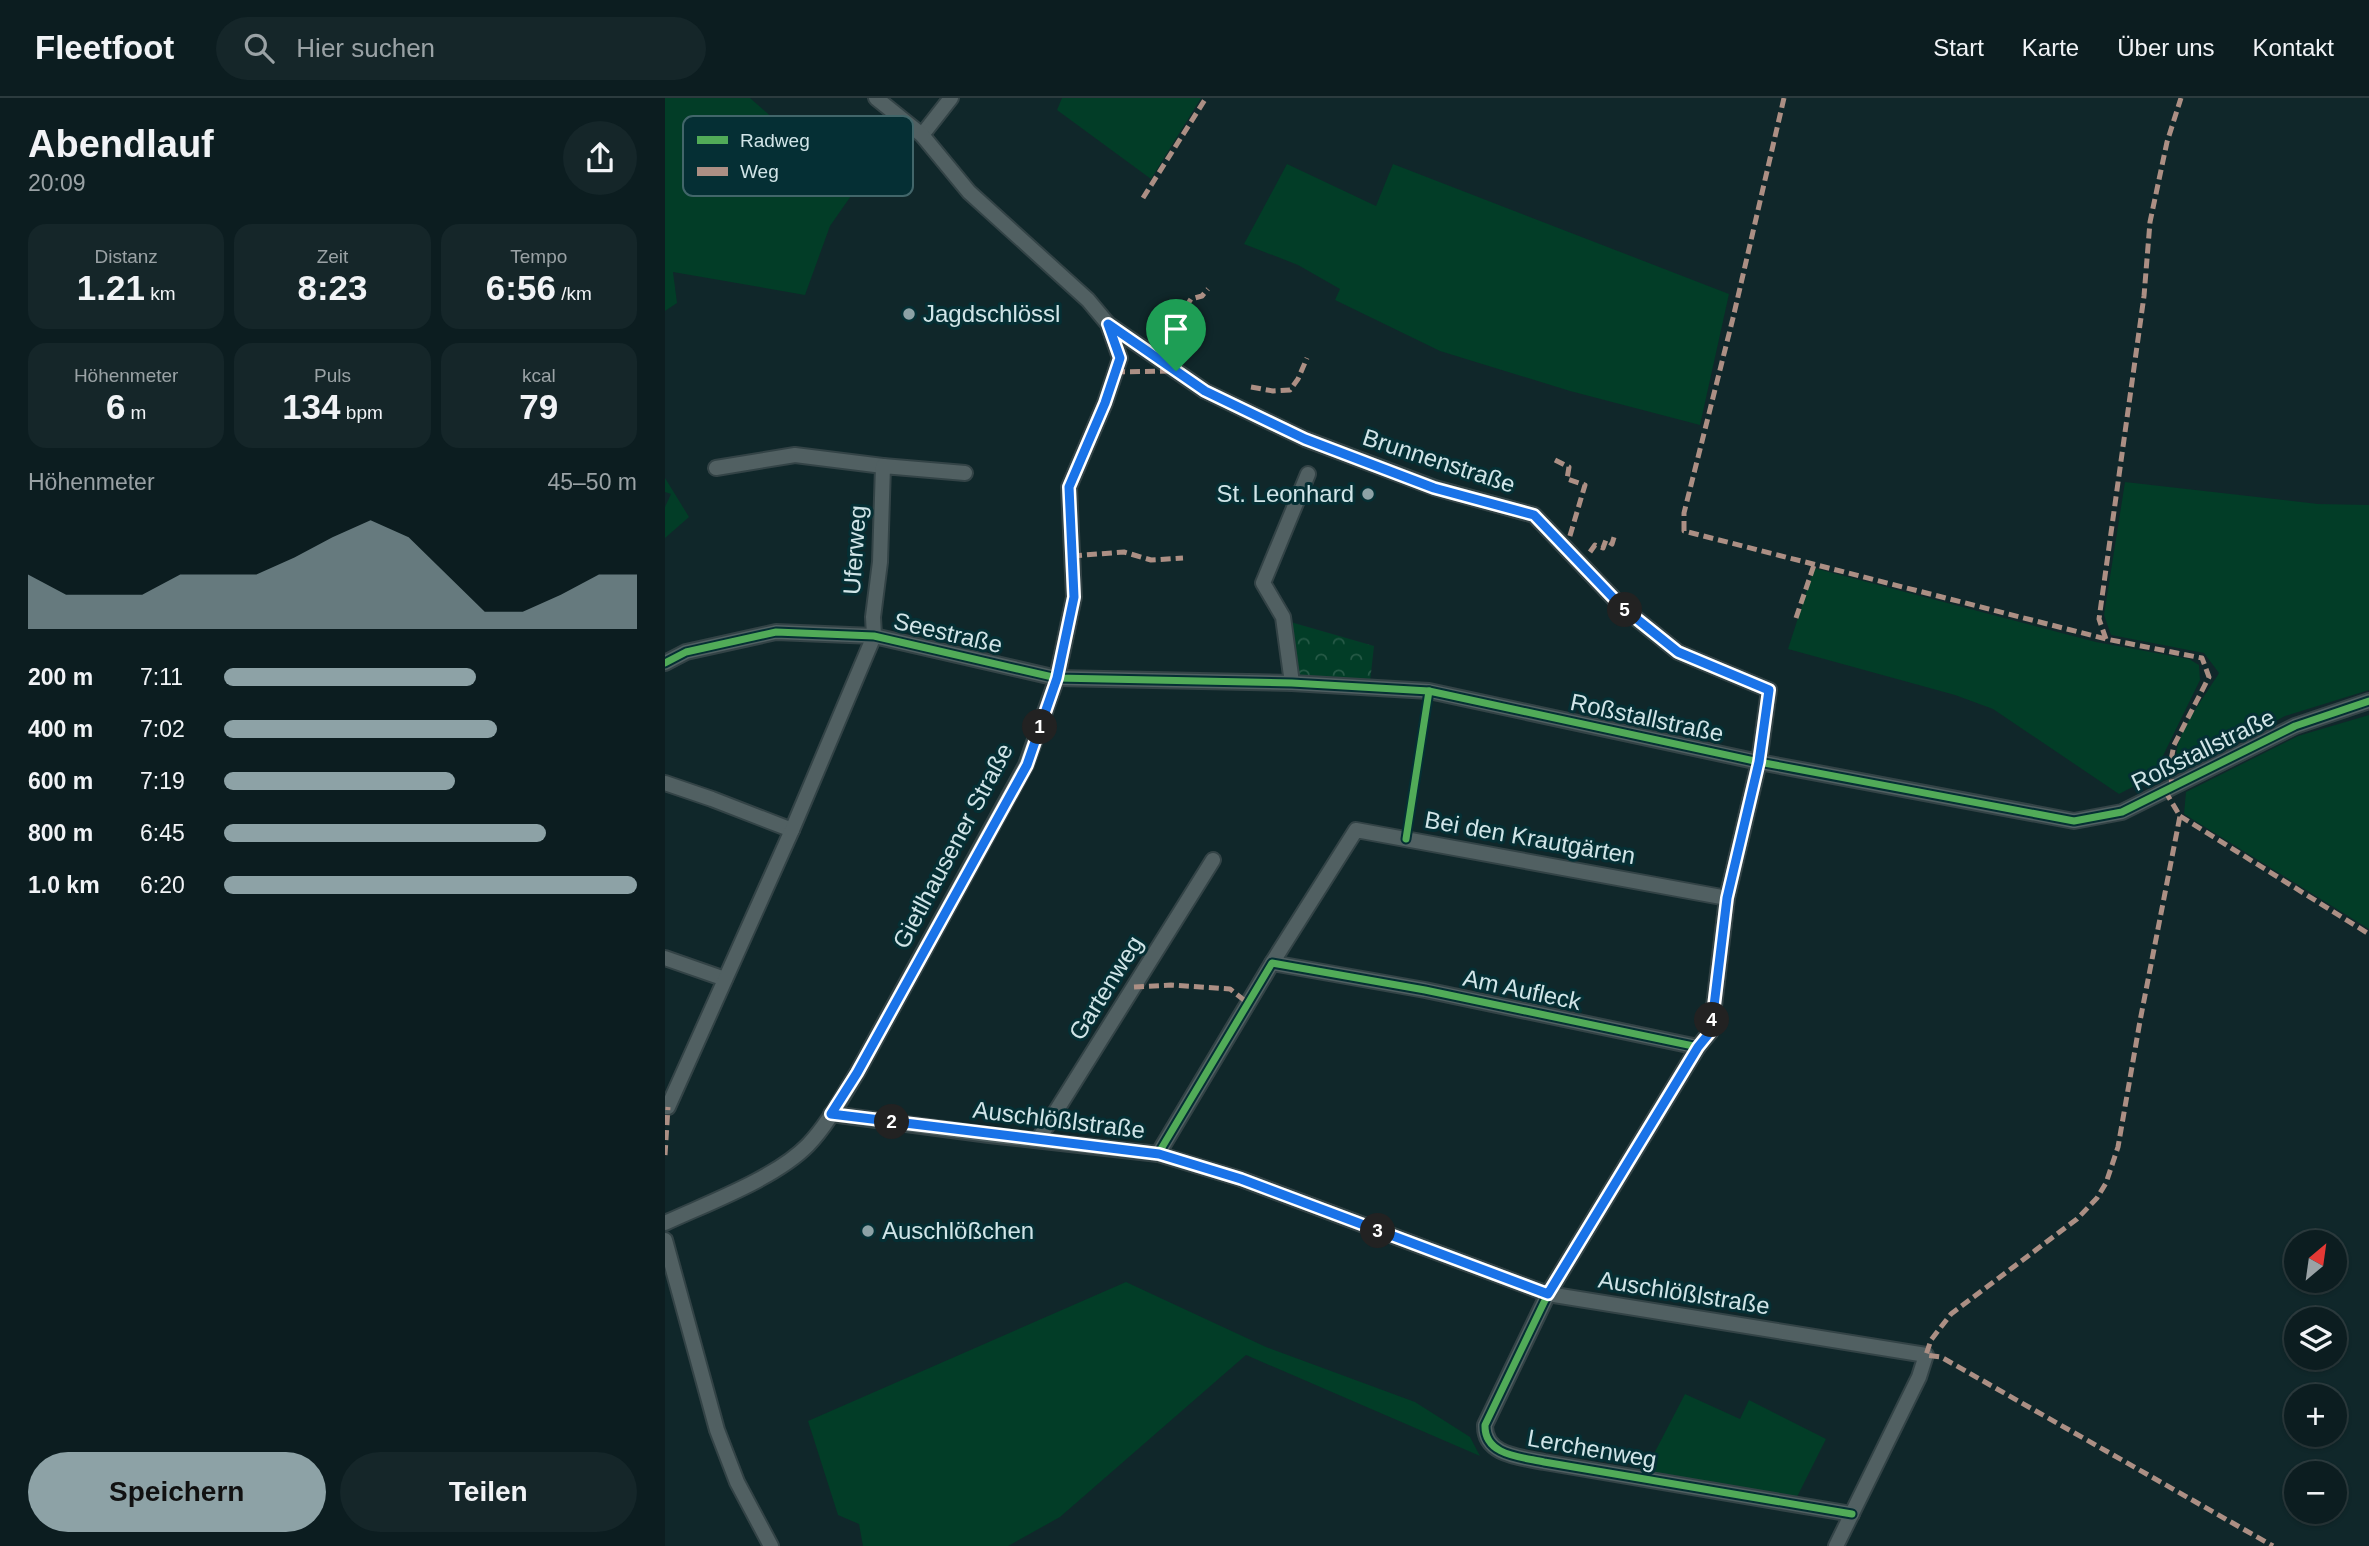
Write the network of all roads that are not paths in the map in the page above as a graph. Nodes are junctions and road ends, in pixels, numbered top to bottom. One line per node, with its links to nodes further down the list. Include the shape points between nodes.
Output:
1 (876, 98): 3 (street, Gietlhausener Straße)
2 (951, 98): 5 (street)
3 (898, 116)
4 (913, 128): 5 (street, Gietlhausener Straße)
5 (922, 135): 6 (street, Gietlhausener Straße, via 969,192 1088,300)
6 (1108, 324): 13 (street, Gietlhausener Straße, via 1120,358 1069,487 1074,597); 16 (street, Brunnenstraße, via 1205,391 1305,439 1434,488 1534,515 1622,607 1678,652 1769,690)
7 (883, 466): 8 (street, via 795,455); 9 (street); 11 (street, Uferweg)
8 (716, 468)
9 (965, 473)
10 (1308, 474): 14 (street, via 1263,583 1283,617)
11 (874, 636): 12 (street, Seestraße, via 776,632 685,652); 13 (street, Seestraße); 18 (street, Seestraße)
12 (665, 663)
13 (1057, 678): 14 (street, Roßstallstraße); 26 (street, Gietlhausener Straße, via 1027,765)
14 (1292, 683): 16 (street, Roßstallstraße, via 1429,691)
15 (2369, 701): 16 (street, Roßstallstraße, via 2295,726 2122,812 2074,821)
16 (1759, 762): 20 (street)
17 (665, 783): 18 (street)
18 (792, 830): 23 (street, Seestraße)
19 (1213, 860): 27 (street, Gartenweg)
20 (1727, 898): 22 (street, Bei den Krautgärten, via 1356,830); 24 (street, via 1711,1031)
21 (665, 958): 23 (street)
22 (1272, 962): 24 (street, Am Aufleck); 28 (street)
23 (725, 979): 25 (street, Seestraße)
24 (1698, 1047): 31 (street)
25 (665, 1107)
26 (831, 1114): 27 (street, Auschlößlstraße); 29 (street, Gietlhausener Straße, via 807,1145 777,1170)
27 (1038, 1140): 28 (street, Auschlößlstraße)
28 (1159, 1154): 31 (street, Auschlößlstraße, via 1241,1179)
29 (665, 1223)
30 (665, 1240): 33 (street, via 717,1430 737,1482)
31 (1548, 1294): 32 (street, Lerchenweg, via 1485,1425 1493,1447 1544,1462); 32 (street, Auschlößlstraße, via 1926,1355)
32 (1852, 1514): 34 (street)
33 (771, 1546)
34 (1836, 1546)

